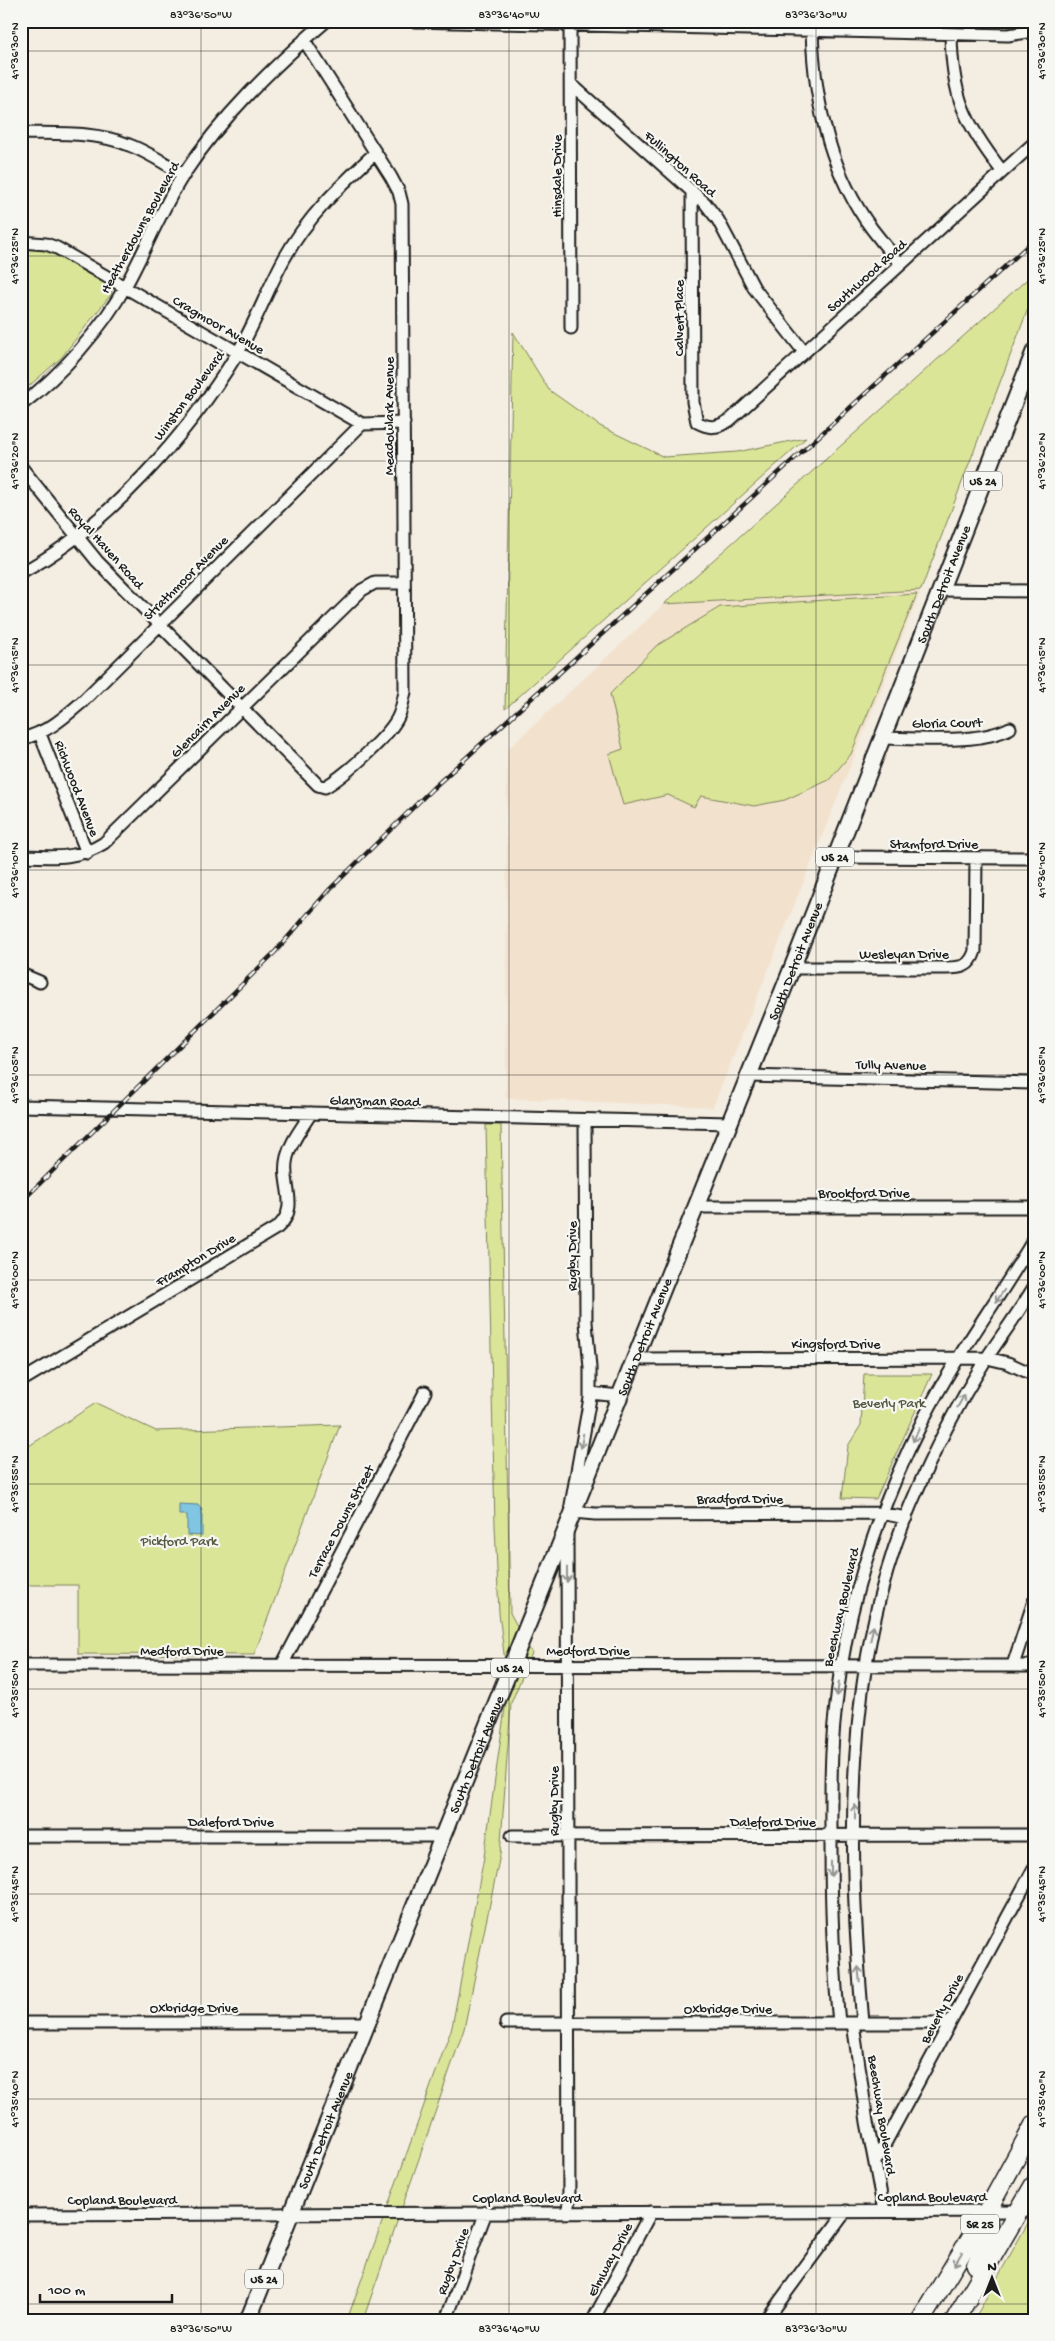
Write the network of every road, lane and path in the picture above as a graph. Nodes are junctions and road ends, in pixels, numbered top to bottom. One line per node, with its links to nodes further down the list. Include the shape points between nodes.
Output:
1 (326, 21): 7 (street, Heatherdowns Boulevard)
2 (414, 21): 3 (street)
3 (570, 25): 4 (street); 8 (street, Hinsdale Drive)
4 (812, 30): 6 (street); 16 (street, via 817,96 831,149 843,180 871,228)
5 (1034, 31): 6 (street, via 1008,35)
6 (951, 34): 12 (street, via 952,70 960,105 980,143)
7 (304, 40): 11 (street, Meadowlark Avenue); 13 (street, Heatherdowns Boulevard, via 215,131)
8 (571, 84): 14 (street, Fullington Road); 18 (street, Hinsdale Drive)
9 (21, 133): 13 (street, via 74,134 111,139 143,151)
10 (1034, 143): 12 (street, Southwood Road)
11 (375, 153): 19 (street, Winston Boulevard, via 305,225); 24 (street, Meadowlark Avenue, via 399,192 402,204)
12 (1002, 171): 16 (street, Southwood Road)
13 (184, 175): 17 (street, Heatherdowns Boulevard)
14 (692, 191): 20 (street, Fullington Road, via 715,216 754,288); 26 (street, Calvert Place, via 693,402 696,422)
15 (21, 242): 17 (street, Cragmoor Avenue, via 57,248)
16 (901, 264): 20 (street, Southwood Road)
17 (125, 287): 19 (street, Cragmoor Avenue); 23 (street, Heatherdowns Boulevard, via 69,361)
18 (570, 328)
19 (238, 352): 25 (street, Cragmoor Avenue); 28 (street, Winston Boulevard, via 206,400 153,464)
20 (804, 352): 26 (street, Southwood Road)
21 (1034, 352): 22 (main road, South Detroit Avenue / US 24)
22 (1030, 370): 31 (main road, South Detroit Avenue / US 24)
23 (21, 404)
24 (404, 423): 25 (street); 30 (street, Meadowlark Avenue)
25 (362, 424): 33 (street, Strathmoor Avenue)
26 (718, 428)
27 (21, 467): 28 (street, Royal Haven Road)
28 (75, 537): 29 (street, Winston Boulevard); 33 (street, Royal Haven Road)
29 (21, 573)
30 (404, 583): 34 (street, Glencairn Avenue, via 375,583 362,590); 39 (street, Meadowlark Avenue, via 405,692 400,714 393,726 341,778)
31 (940, 590): 32 (street); 37 (main road, South Detroit Avenue / US 24)
32 (1034, 591)
33 (158, 624): 34 (street, Royal Haven Road); 36 (street, Strathmoor Avenue, via 82,702)
34 (241, 708): 39 (street, Royal Haven Road, via 318,785); 40 (street, Glencairn Avenue, via 117,832)
35 (1010, 728): 37 (street, Gloria Court, via 992,736 975,738)
36 (40, 734): 38 (street, Strathmoor Avenue); 40 (street, Richwood Avenue)
37 (882, 738): 42 (main road, South Detroit Avenue / US 24)
38 (21, 739)
39 (325, 787)
40 (87, 853): 41 (street, Glencairn Avenue, via 68,857)
41 (21, 856)
42 (835, 857): 43 (street, Stamford Drive); 45 (main road, South Detroit Avenue / US 24)
43 (976, 858): 44 (street, Stamford Drive); 45 (street, Wesleyan Drive, via 975,951 966,966)
44 (1034, 858)
45 (792, 968): 48 (main road, South Detroit Avenue / US 24)
46 (21, 974): 47 (street)
47 (40, 982)
48 (748, 1076): 49 (street, Tully Avenue); 53 (main road, South Detroit Avenue / US 24)
49 (1034, 1083)
50 (21, 1106): 51 (street, Glanzman Road)
51 (311, 1113): 52 (street, Glanzman Road); 62 (street, Frampton Drive, via 286,1158 289,1209 282,1223)
52 (586, 1120): 53 (street, Glanzman Road); 64 (street, Rugby Drive, via 586,1322)
53 (728, 1123): 54 (main road, South Detroit Avenue / US 24)
54 (695, 1207): 55 (street, Brookford Drive); 60 (main road, South Detroit Avenue / US 24)
55 (1034, 1207)
56 (1034, 1239): 58 (street, Beechway Boulevard, one-way to 58)
57 (1034, 1287): 59 (street, Beechway Boulevard)
58 (959, 1358): 59 (street, Kingsford Drive); 60 (street, Kingsford Drive); 67 (street, Beechway Boulevard, one-way to 67, via 923,1420)
59 (987, 1358): 61 (street, Kingsford Drive); 68 (street, Beechway Boulevard, one-way to 59, via 945,1431)
60 (635, 1359): 65 (main road, South Detroit Avenue / US 24)
61 (1034, 1375)
62 (21, 1381)
63 (425, 1392): 72 (street, Terrace Downs Street)
64 (590, 1393): 65 (street); 69 (street, Rugby Drive, one-way to 69)
65 (620, 1396): 66 (main road, South Detroit Avenue / US 24)
66 (573, 1512): 67 (street, Bradford Drive); 69 (main road, South Detroit Avenue / US 24)
67 (882, 1513): 68 (street, Bradford Drive); 75 (street, Beechway Boulevard, via 863,1568)
68 (906, 1518): 76 (street, Beechway Boulevard, one-way to 68, via 886,1574)
69 (567, 1527): 73 (main road, South Detroit Avenue / US 24); 74 (street, Rugby Drive, one-way to 74)
70 (1034, 1601): 77 (street)
71 (21, 1665): 72 (street, Medford Drive)
72 (282, 1665): 73 (street, Medford Drive)
73 (511, 1665): 74 (street, Medford Drive); 81 (main road, South Detroit Avenue / US 24)
74 (568, 1665): 75 (street, Medford Drive); 83 (street, Rugby Drive)
75 (841, 1665): 76 (street, Medford Drive); 84 (street, Beechway Boulevard, one-way to 84, via 833,1738)
76 (865, 1666): 77 (street, Medford Drive); 85 (street, Beechway Boulevard, one-way to 76, via 857,1739)
77 (1013, 1666): 78 (street, Medford Drive)
78 (1034, 1666)
79 (1034, 1834): 85 (street, Daleford Drive)
80 (21, 1836): 81 (street, Daleford Drive)
81 (441, 1836): 88 (main road, South Detroit Avenue / US 24)
82 (512, 1836): 83 (street, Daleford Drive)
83 (568, 1836): 84 (street, Daleford Drive); 90 (street, Rugby Drive)
84 (831, 1836): 85 (street, Daleford Drive); 91 (street, Beechway Boulevard, one-way to 91, via 832,1926)
85 (855, 1836): 92 (street, Beechway Boulevard, one-way to 85)
86 (1034, 1868): 93 (street, Beverly Drive)
87 (21, 2023): 88 (street, Oxbridge Drive)
88 (367, 2023): 101 (main road, South Detroit Avenue / US 24)
89 (506, 2023): 90 (street, Oxbridge Drive)
90 (568, 2023): 91 (street, Oxbridge Drive); 103 (street, Rugby Drive)
91 (839, 2023): 92 (street, Oxbridge Drive)
92 (858, 2023): 93 (street, Oxbridge Drive); 96 (street, Beechway Boulevard)
93 (950, 2023): 96 (street, Beverly Drive)
94 (1034, 2125): 100 (highway, SR 25)
95 (1034, 2140): 105 (highway, via 1016,2183)
96 (875, 2162): 99 (street, Beechway Boulevard)
97 (1034, 2185): 105 (highway, SR 25)
98 (846, 2211): 99 (street, Copland Boulevard); 104 (street, Copland Boulevard); 110 (street)
99 (884, 2211): 100 (street, Copland Boulevard)
100 (987, 2211): 105 (street, Copland Boulevard); 111 (highway, SR 25, one-way to 111); 112 (highway, via 989,2237)
101 (290, 2212): 102 (street, Copland Boulevard); 106 (street, Copland Boulevard); 107 (main road, South Detroit Avenue / US 24)
102 (486, 2212): 103 (street, Copland Boulevard); 108 (street, Rugby Drive)
103 (569, 2212): 104 (street, Copland Boulevard)
104 (651, 2212): 109 (street, Elmway Drive)
105 (1026, 2212): 113 (highway, SR 25)
106 (21, 2214)
107 (248, 2320)
108 (446, 2320)
109 (593, 2320)
110 (766, 2320)
111 (921, 2320)
112 (950, 2320)
113 (955, 2320)

